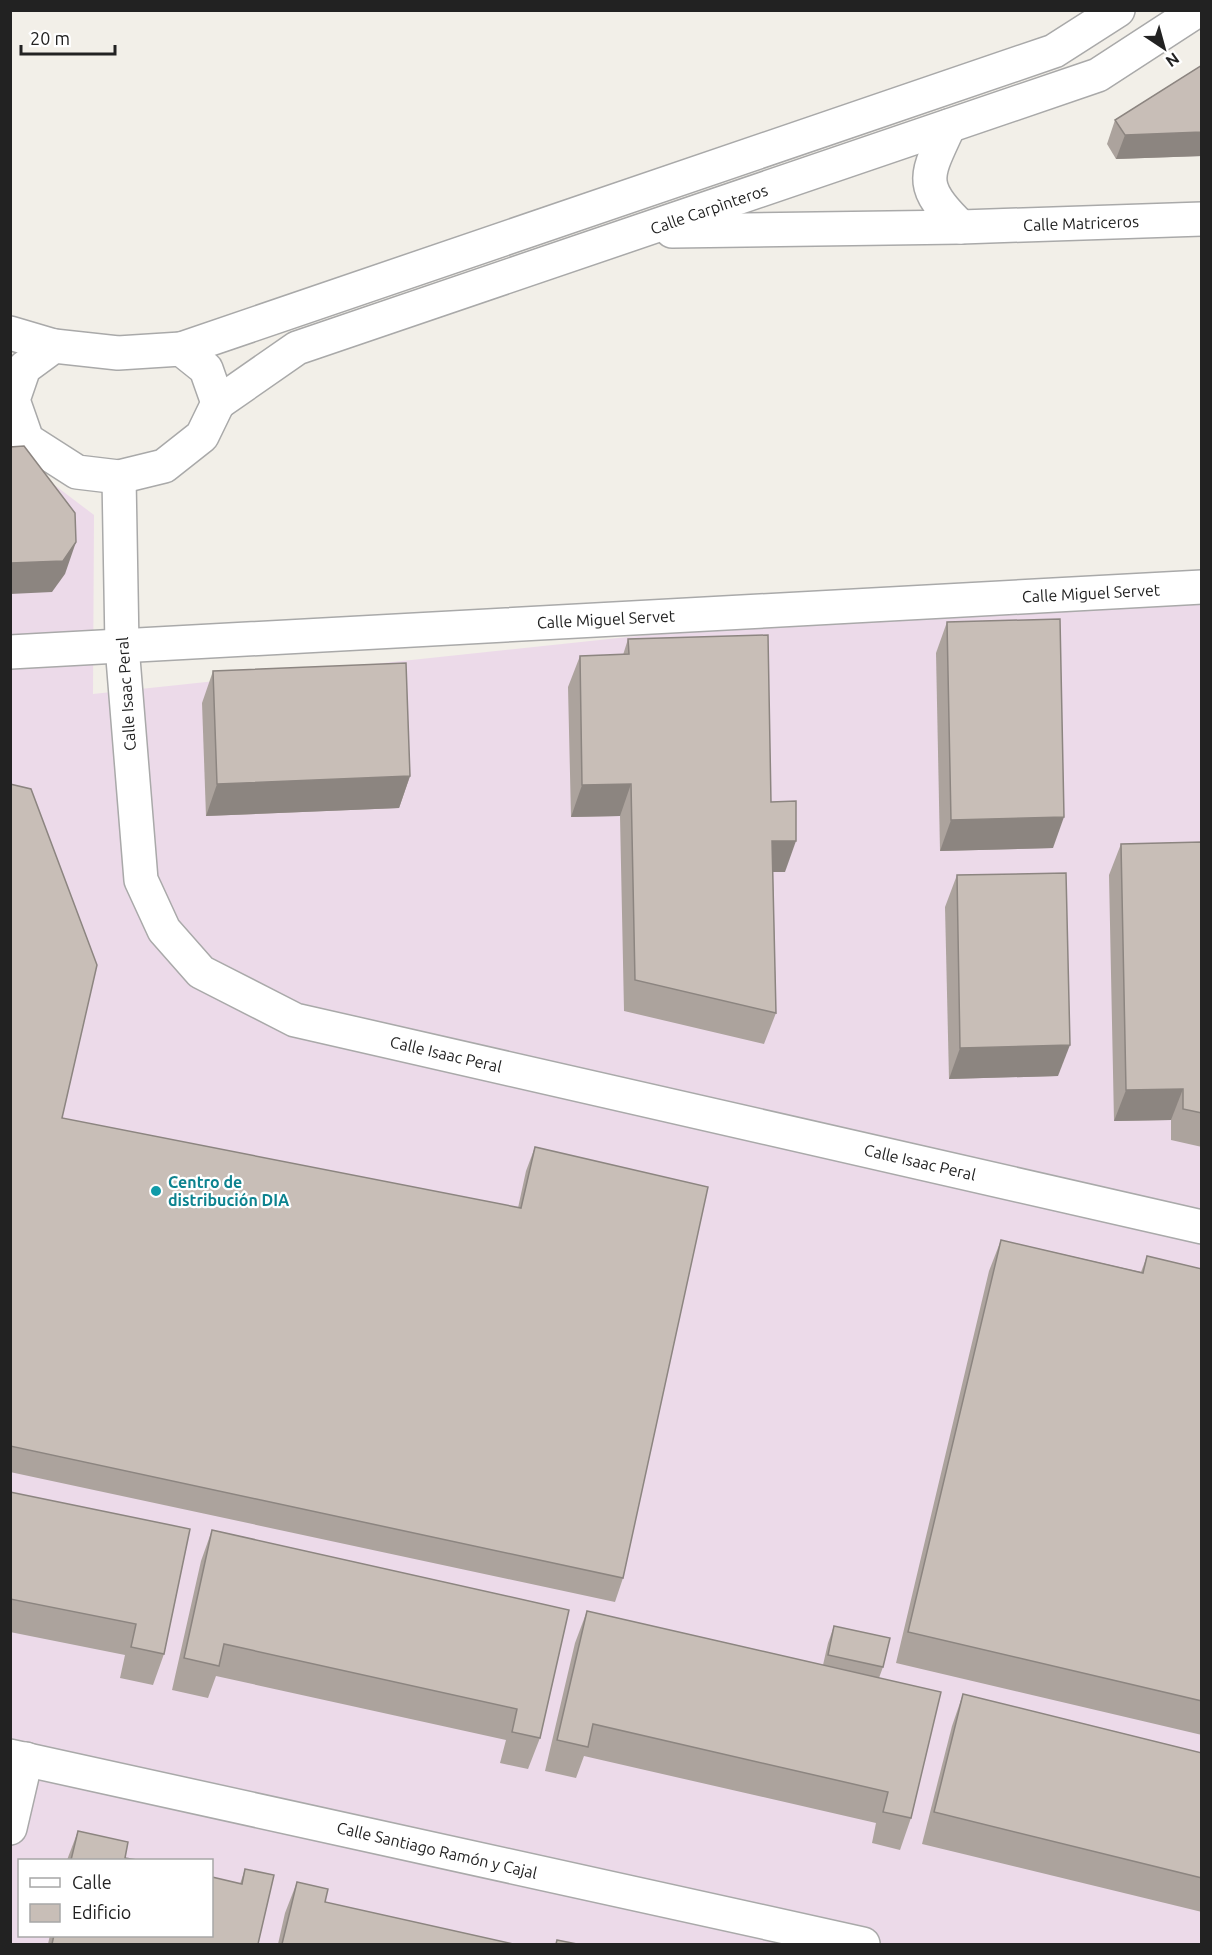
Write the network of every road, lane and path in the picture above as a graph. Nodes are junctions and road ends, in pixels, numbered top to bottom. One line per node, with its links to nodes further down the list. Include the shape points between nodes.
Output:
1 (1118, 10): 9 (street, via 1054,51)
2 (1198, 10): 3 (street, Calle Carpìnteros, via 1098,75)
3 (949, 126): 5 (street, via 928,170 930,188 941,208); 6 (street, Calle Carpìnteros)
4 (1202, 219): 5 (street, Calle Matriceros)
5 (961, 227): 6 (street, Calle Matriceros)
6 (644, 232): 11 (street, Calle Carpìnteros, via 297,348)
7 (10, 333): 8 (street)
8 (54, 346): 9 (street, via 118,353); 10 (street, via 24,368)
9 (181, 349): 11 (street, via 206,369)
10 (12, 398): 12 (street, via 27,440 77,472)
11 (218, 403): 12 (street, via 202,436 164,466)
12 (119, 477): 14 (street, Calle Isaac Peral)
13 (1202, 587): 14 (street, Calle Miguel Servet)
14 (122, 646): 15 (street, Calle Miguel Servet); 16 (street, Calle Isaac Peral, via 141,879 164,930 201,972 295,1020)
15 (10, 652)
16 (1202, 1227)
17 (18, 1757): 18 (street); 19 (street, Calle Santiago Ramón y Cajal)
18 (10, 1828)
19 (863, 1944)

